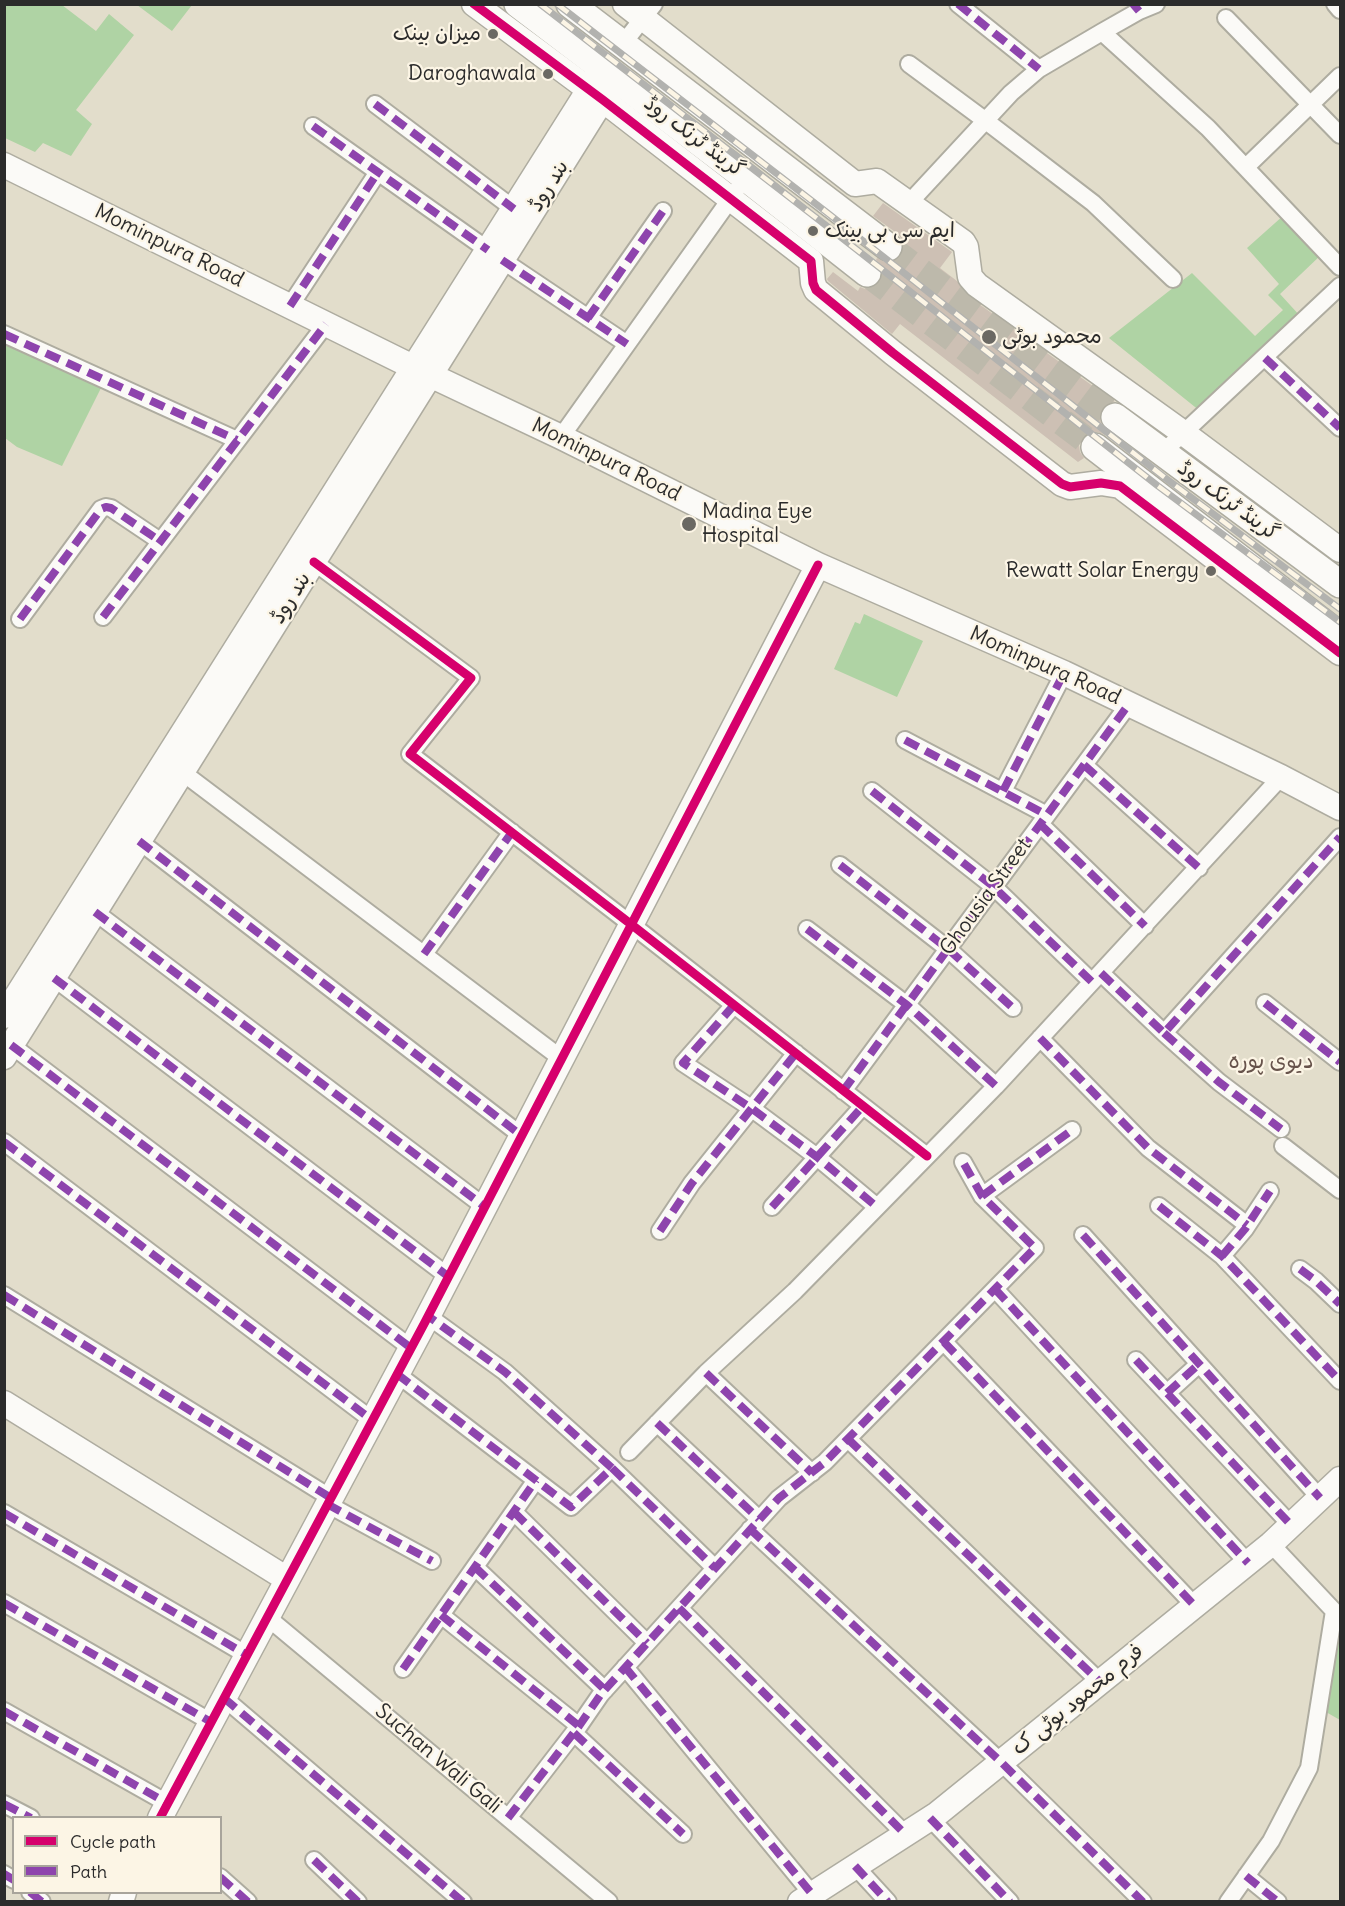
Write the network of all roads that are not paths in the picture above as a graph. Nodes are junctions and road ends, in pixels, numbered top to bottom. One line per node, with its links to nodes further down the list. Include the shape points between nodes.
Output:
1 (474, 4): 16 (street)
2 (518, 4): 16 (main road, گرینڈ ٹرنک روڈ)
3 (570, 4): 12 (main road, گرینڈ ٹرنک روڈ)
4 (958, 4): 14 (street)
5 (1156, 4): 7 (street)
6 (1335, 4): 9 (street)
7 (1136, 8): 11 (street)
8 (640, 9): 12 (street); 26 (street, via 855,184 877,181)
9 (1341, 10)
10 (1226, 18): 18 (street)
11 (1102, 32): 14 (street); 23 (street)
12 (622, 45): 29 (main road, گرینڈ ٹرنک روڈ)
13 (909, 64): 19 (street)
14 (1039, 69): 19 (street)
15 (1341, 76): 18 (street)
16 (602, 84): 25 (main road, گرینڈ ٹرنک روڈ); 27 (street, بند روڈ); 30 (street, بند روڈ)
17 (375, 104): 27 (street)
18 (1310, 104): 21 (street); 23 (street)
19 (986, 121): 26 (street); 33 (street, via 1093,203)
20 (313, 126): 24 (street)
21 (1341, 135)
22 (4, 165): 35 (street, Mominpura Road)
23 (1246, 167): 31 (street)
24 (378, 172): 30 (street); 35 (street)
25 (738, 187): 32 (main road, گرینڈ ٹرنک روڈ); 39 (street); 58 (street, via 811,261 816,290 1062,484 1120,486)
26 (909, 203): 44 (street, via 965,244 970,277 977,285)
27 (514, 208): 30 (street, بند روڈ)
28 (663, 211): 36 (street)
29 (888, 247)
30 (495, 255): 36 (street); 41 (street, بند روڈ)
31 (1341, 267)
32 (867, 273)
33 (1173, 279)
34 (1341, 286): 40 (street)
35 (290, 306): 37 (street, Mominpura Road)
36 (588, 318): 39 (street)
37 (326, 324): 41 (street, Mominpura Road); 46 (street)
38 (4, 334): 46 (street)
39 (627, 344): 45 (street)
40 (1265, 358): 43 (street); 44 (street)
41 (422, 371): 45 (street, Mominpura Road); 51 (street, بند روڈ); 87 (street, بند روڈ)
42 (1115, 417): 48 (main road, گرینڈ ٹرنک روڈ)
43 (1341, 428)
44 (1182, 432): 48 (street); 50 (street)
45 (561, 437): 52 (street, Mominpura Road)
46 (237, 440): 49 (street)
47 (1095, 447): 54 (main road, گرینڈ ٹرنک روڈ)
48 (1162, 453): 53 (main road, گرینڈ ٹرنک روڈ)
49 (160, 541): 55 (street); 56 (street, via 111,508 101,509)
50 (1341, 550)
51 (314, 562): 63 (street, بند روڈ); 69 (street, via 471,678 410,754)
52 (818, 565): 59 (street, Mominpura Road); 76 (street)
53 (1340, 584): 54 (main road)
54 (1312, 615): 57 (main road, گرینڈ ٹرنک روڈ)
55 (103, 617)
56 (20, 619)
57 (1341, 636)
58 (1341, 653)
59 (1064, 673): 60 (street, Mominpura Road); 66 (street)
60 (1129, 704): 62 (street, Ghousia Street); 64 (street, Mominpura Road)
61 (905, 740): 66 (street)
62 (1084, 765): 68 (street, Ghousia Street); 73 (street)
63 (182, 772): 71 (street, بند روڈ); 80 (street)
64 (1281, 777): 67 (street, Mominpura Road); 73 (street)
65 (872, 791): 74 (street)
66 (1003, 791): 68 (street)
67 (1341, 808)
68 (1044, 820): 74 (street, Ghousia Street); 77 (street)
69 (512, 832): 76 (street); 80 (street)
70 (1341, 837): 88 (street)
71 (139, 841): 75 (street, بند روڈ); 100 (street)
72 (840, 865): 79 (street)
73 (1199, 868): 77 (street)
74 (994, 887): 79 (street, Ghousia Street); 82 (street)
75 (95, 912): 81 (street, بند روڈ); 110 (street)
76 (632, 925): 84 (street); 92 (street)
77 (1145, 926): 82 (street)
78 (807, 928): 85 (street)
79 (948, 949): 85 (street, Ghousia Street); 86 (street)
80 (424, 954): 92 (street)
81 (54, 978): 90 (street, بند روڈ); 118 (street)
82 (1097, 978): 88 (street); 89 (street)
83 (1265, 1003): 93 (street)
84 (734, 1005): 91 (street); 97 (street, via 683,1064)
85 (907, 1005): 94 (street); 95 (street, Ghousia Street)
86 (1013, 1008)
87 (4, 1016)
88 (1164, 1033): 98 (street)
89 (1040, 1038): 94 (street); 113 (street, via 1148,1148)
90 (8, 1051): 124 (street)
91 (796, 1053): 95 (street); 97 (street)
92 (562, 1059): 100 (street)
93 (1341, 1062)
94 (996, 1086): 103 (street)
95 (843, 1091): 96 (street)
96 (864, 1106): 103 (street); 104 (street)
97 (752, 1108): 104 (street); 114 (street, via 692,1182)
98 (1281, 1129)
99 (1072, 1130): 108 (street)
100 (522, 1136): 110 (street)
101 (4, 1142): 132 (street)
102 (1283, 1146): 106 (street)
103 (927, 1156): 112 (street)
104 (818, 1157): 111 (street); 112 (street)
105 (963, 1162): 108 (street)
106 (1341, 1190)
107 (1270, 1191): 113 (street)
108 (982, 1196): 119 (street, via 1035,1248)
109 (1159, 1206): 116 (street)
110 (485, 1207): 118 (street)
111 (772, 1207)
112 (877, 1207): 127 (street, via 795,1291)
113 (1247, 1225): 116 (street)
114 (660, 1231)
115 (1083, 1235): 126 (street)
116 (1222, 1256): 129 (street)
117 (1300, 1269): 121 (street)
118 (449, 1277): 122 (street)
119 (995, 1289): 123 (street); 148 (street)
120 (4, 1295): 141 (street)
121 (1341, 1305)
122 (428, 1316): 124 (street); 136 (street, via 505,1372)
123 (944, 1342): 134 (street); 153 (street)
124 (411, 1348): 128 (street)
125 (1136, 1360): 130 (street)
126 (1199, 1364): 130 (street); 140 (street)
127 (706, 1372): 133 (street); 137 (street)
128 (397, 1374): 132 (street); 139 (street)
129 (1341, 1381)
130 (1167, 1394): 145 (street)
131 (4, 1403): 151 (street)
132 (372, 1420): 141 (street)
133 (657, 1423): 135 (street); 144 (street)
134 (848, 1439): 137 (street); 161 (street)
135 (629, 1452)
136 (612, 1468): 139 (street, via 571,1507); 150 (street)
137 (812, 1473): 144 (street, via 779,1498)
138 (1341, 1479): 140 (street, فرم محمود بوٹی ک)
139 (536, 1480): 142 (street)
140 (1320, 1498): 145 (street, فرم محمود بوٹی ک)
141 (329, 1501): 147 (street); 151 (street)
142 (514, 1512): 149 (street); 157 (street)
143 (4, 1513): 158 (street)
144 (755, 1524): 150 (street); 167 (street)
145 (1291, 1526): 146 (street, فرم محمود بوٹی ک)
146 (1271, 1544): 148 (street, فرم محمود بوٹی ک); 177 (street, via 1334,1611 1309,1768 1271,1841)
147 (432, 1561)
148 (1248, 1563): 153 (street, فرم محمود بوٹی ک)
149 (475, 1566): 155 (street); 162 (street)
150 (715, 1568): 154 (street)
151 (287, 1579): 156 (street)
152 (4, 1603): 165 (street)
153 (1195, 1606): 161 (street, فرم محمود بوٹی ک)
154 (679, 1608): 157 (street); 174 (street)
155 (441, 1615): 160 (street); 166 (street)
156 (267, 1617): 158 (street); 171 (street, Suchan Wali Gali)
157 (647, 1643): 159 (street)
158 (247, 1655): 163 (street)
159 (625, 1667): 162 (street); 180 (street)
160 (403, 1669)
161 (1100, 1682): 167 (street, فرم محمود بوٹی ک)
162 (605, 1690): 166 (street)
163 (224, 1698): 165 (street); 183 (street)
164 (4, 1711): 169 (street)
165 (211, 1722): 169 (street)
166 (577, 1730): 171 (street); 173 (street)
167 (1001, 1762): 172 (street, فرم محمود بوٹی ک); 186 (street)
168 (4, 1804): 170 (street)
169 (164, 1810)
170 (27, 1816)
171 (508, 1818): 179 (street, Suchan Wali Gali)
172 (930, 1818): 174 (street, فرم محمود بوٹی ک); 185 (street)
173 (683, 1834)
174 (905, 1834): 176 (street, فرم محمود بوٹی ک)
175 (314, 1860): 182 (street)
176 (855, 1866): 180 (street, فرم محمود بوٹی ک); 184 (street)
177 (1246, 1876): 187 (street); 188 (street)
178 (222, 1879): 181 (street)
179 (598, 1898)
180 (806, 1898)
181 (248, 1902)
182 (358, 1902)
183 (463, 1902)
184 (888, 1902)
185 (1010, 1902)
186 (1143, 1902)
187 (1228, 1902)
188 (1278, 1902)

